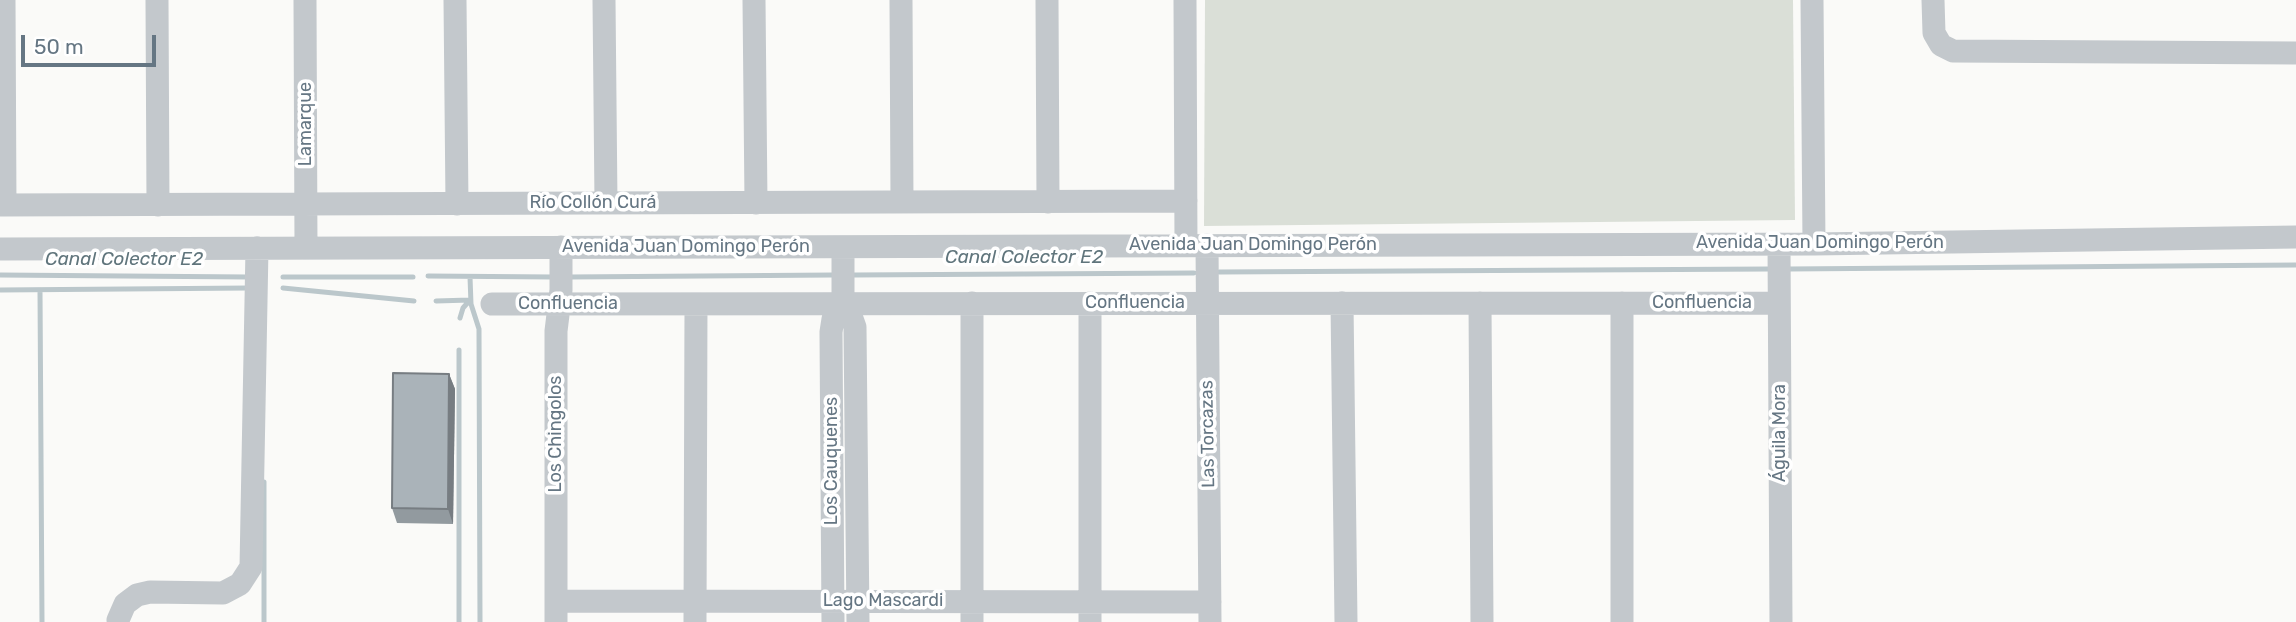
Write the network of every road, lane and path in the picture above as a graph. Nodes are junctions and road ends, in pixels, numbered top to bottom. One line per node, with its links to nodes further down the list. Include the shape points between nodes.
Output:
1 (4, 0): 20 (street)
2 (157, 0): 21 (street)
3 (305, 0): 18 (street, Lamarque)
4 (455, 0): 19 (street)
5 (604, 0): 16 (street)
6 (754, 0): 17 (street)
7 (901, 0): 14 (street)
8 (1047, 0): 15 (street)
9 (1185, 0): 13 (street, Las Torcazas)
10 (1812, 0): 24 (street)
11 (1933, 0): 12 (street, via 1937,39 1953,51)
12 (2296, 53)
13 (1186, 201): 15 (street, Río Collón Curá); 25 (street, Las Torcazas)
14 (902, 202): 15 (street, Río Collón Curá); 17 (street, Río Collón Curá)
15 (1048, 202)
16 (606, 203): 17 (street, Río Collón Curá); 19 (street, Río Collón Curá)
17 (755, 203)
18 (306, 204): 19 (street, Río Collón Curá); 21 (street, Río Collón Curá); 29 (street, Lamarque)
19 (457, 204)
20 (3, 205): 21 (street, Río Collón Curá)
21 (158, 205)
22 (2296, 237): 24 (street, Avenida Juan Domingo Perón)
23 (1779, 244): 24 (street, Avenida Juan Domingo Perón); 25 (street, Avenida Juan Domingo Perón); 38 (street, Águila Mora)
24 (1814, 244)
25 (1196, 245): 27 (street, Avenida Juan Domingo Perón); 34 (street, Las Torcazas)
26 (561, 247): 27 (street, Avenida Juan Domingo Perón); 29 (street, Avenida Juan Domingo Perón); 40 (street, Los Chingolos)
27 (844, 247): 31 (street, Los Cauquenes)
28 (257, 248): 29 (street, Avenida Juan Domingo Perón); 30 (street, Avenida Juan Domingo Perón); 49 (street, via 251,567 240,584 223,593 137,595 125,604)
29 (306, 248)
30 (0, 249)
31 (844, 303): 32 (street, Confluencia); 41 (street, Confluencia); 44 (street, Los Cauquenes, via 831,332); 45 (street, Los Cauquenes, via 855,327)
32 (972, 303): 33 (street, Confluencia); 46 (street)
33 (1090, 303): 34 (street, Confluencia); 47 (street)
34 (1207, 303): 35 (street, Confluencia); 48 (street, Las Torcazas)
35 (1342, 303): 36 (street, Confluencia); 50 (street)
36 (1480, 303): 37 (street, Confluencia); 51 (street)
37 (1622, 303): 38 (street, Confluencia); 52 (street)
38 (1779, 303): 53 (street, Águila Mora)
39 (492, 304): 40 (street, Confluencia)
40 (559, 304): 41 (street, Confluencia); 42 (street, Los Chingolos)
41 (696, 304): 43 (street)
42 (556, 611): 43 (street, Lago Mascardi)
43 (696, 611): 44 (street, Lago Mascardi)
44 (833, 612): 45 (street, Lago Mascardi)
45 (858, 612): 46 (street, Lago Mascardi)
46 (972, 612): 47 (street, Lago Mascardi)
47 (1090, 612): 48 (street, Lago Mascardi)
48 (1210, 612)
49 (118, 620)
50 (1346, 622)
51 (1482, 622)
52 (1622, 622)
53 (1781, 622)

